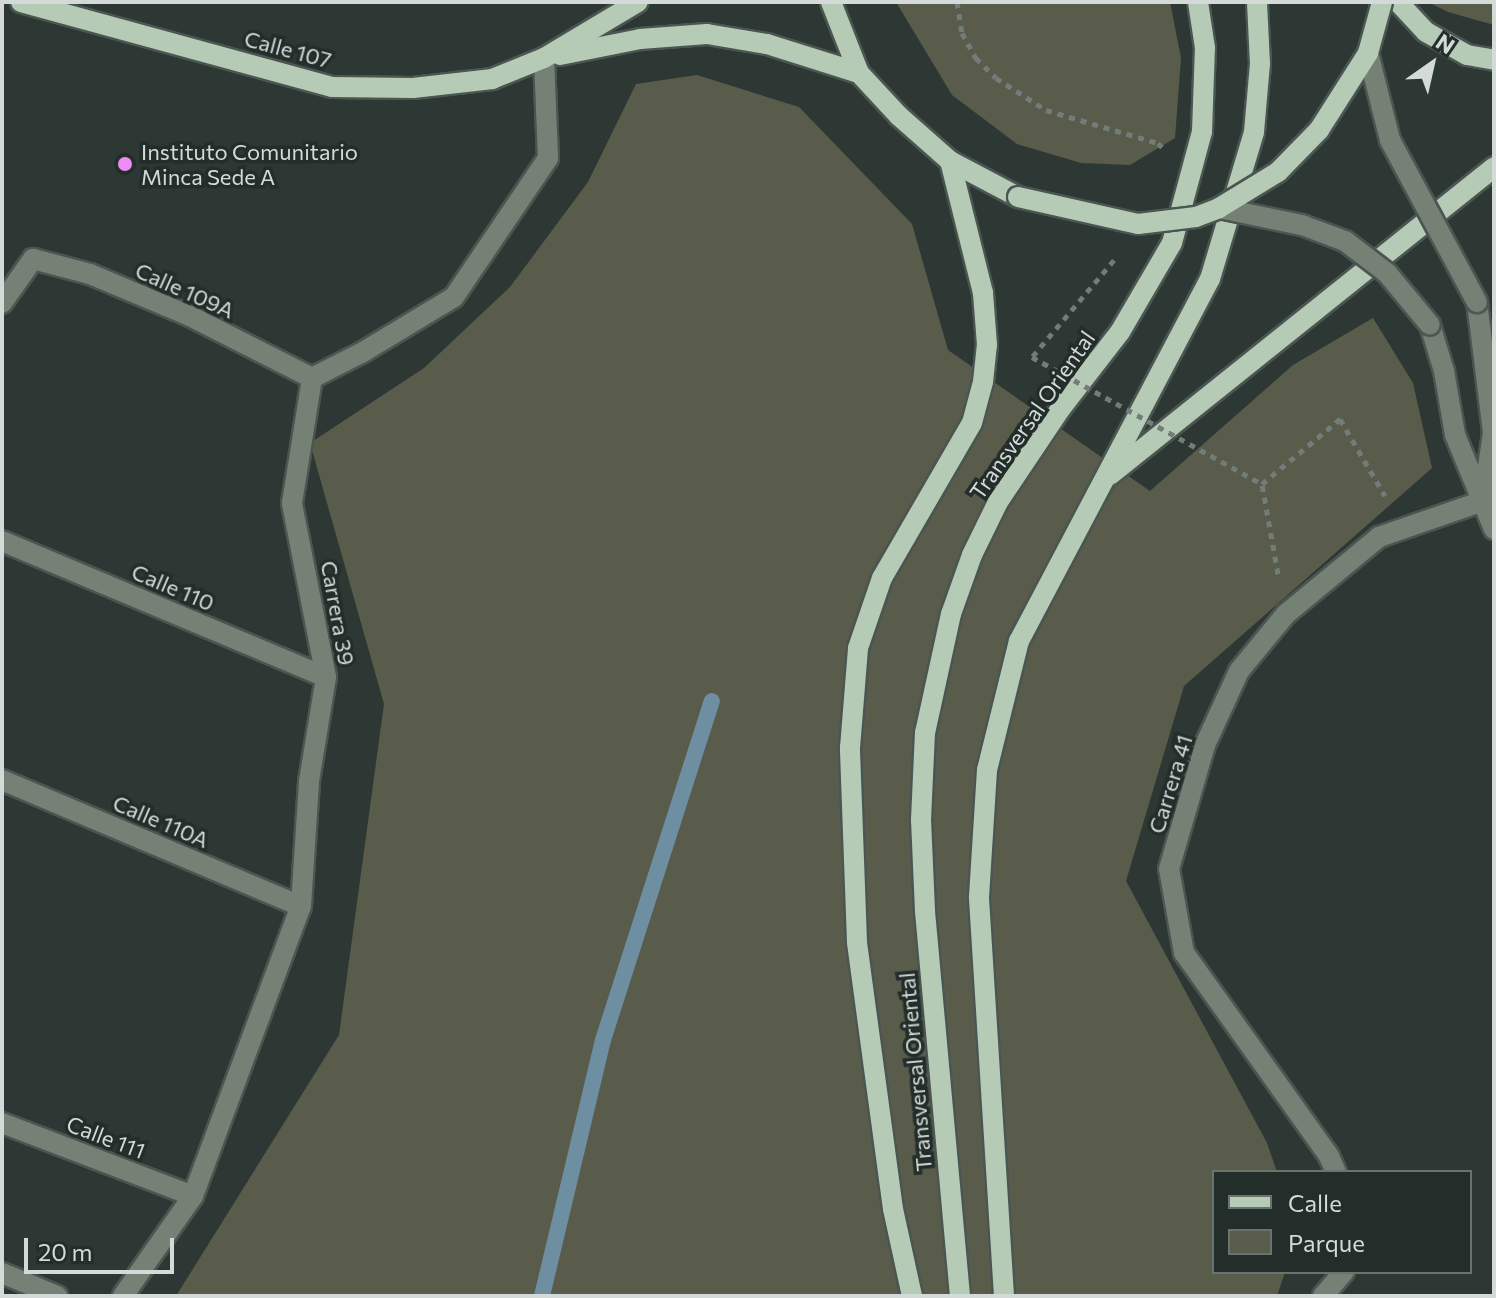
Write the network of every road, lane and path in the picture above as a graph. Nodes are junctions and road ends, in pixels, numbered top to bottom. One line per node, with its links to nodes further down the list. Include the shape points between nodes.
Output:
1 (21, 2): 10 (main road, Calle 107, via 332,87 413,88 492,79)
2 (638, 2): 10 (main road, Calle 107)
3 (831, 2): 12 (main road)
4 (957, 2): 13 (path, via 962,33 996,78 1046,110 1158,143)
5 (1198, 2): 38 (main road, Transversal Oriental, via 1205,48 1202,132 1172,243 1120,332 998,502 951,614 925,733 925,911)
6 (1257, 2): 20 (main road, via 1260,64 1254,132 1210,279)
7 (1382, 2): 9 (main road, bridge)
8 (1398, 2): 11 (main road, via 1426,32 1467,55)
9 (1368, 53): 16 (main road, bridge, via 1319,130 1289,164); 22 (street, bridge, via 1390,140 1477,302 1493,433)
10 (544, 58): 12 (main road, Calle 107, via 640,39 707,34 767,44); 19 (street, via 548,158 454,297)
11 (1494, 60)
12 (859, 73): 14 (main road)
13 (1170, 157)
14 (950, 161): 16 (main road, bridge, via 1018,197 1138,224 1196,217); 37 (main road, via 983,293 983,382 972,423 882,578 858,648 850,748 857,942 890,1194)
15 (1494, 167): 20 (main road)
16 (1219, 208): 22 (street, bridge, via 1302,225 1345,241 1387,273 1430,325 1455,435)
17 (1123, 248): 21 (path, bridge, via 1032,357)
18 (2, 303): 19 (street, Calle 109A, via 33,259 90,274 190,316)
19 (312, 378): 27 (street, Carrera 39, via 292,503)
20 (1104, 480): 39 (main road, via 1019,641 987,770 980,912)
21 (1262, 484): 23 (path, via 1340,419); 26 (path)
22 (1483, 501): 23 (street, Carrera 41); 24 (street)
23 (1404, 529): 26 (street, Carrera 41, via 1379,537)
24 (1494, 529)
25 (2, 541): 27 (street, Calle 110)
26 (1286, 614): 31 (street, Carrera 41, via 1239,671 1205,745 1169,869 1184,953)
27 (326, 677): 29 (street, Carrera 39, via 309,781)
28 (2, 780): 29 (street, Calle 110A)
29 (301, 906): 32 (street, Carrera 39)
30 (2, 1123): 32 (street, Calle 111)
31 (1335, 1170)
32 (193, 1196): 36 (street, Carrera 39)
33 (2, 1273): 35 (street)
34 (1342, 1274): 40 (street)
35 (57, 1296)
36 (123, 1296)
37 (912, 1296)
38 (960, 1296)
39 (1004, 1296)
40 (1323, 1296)

